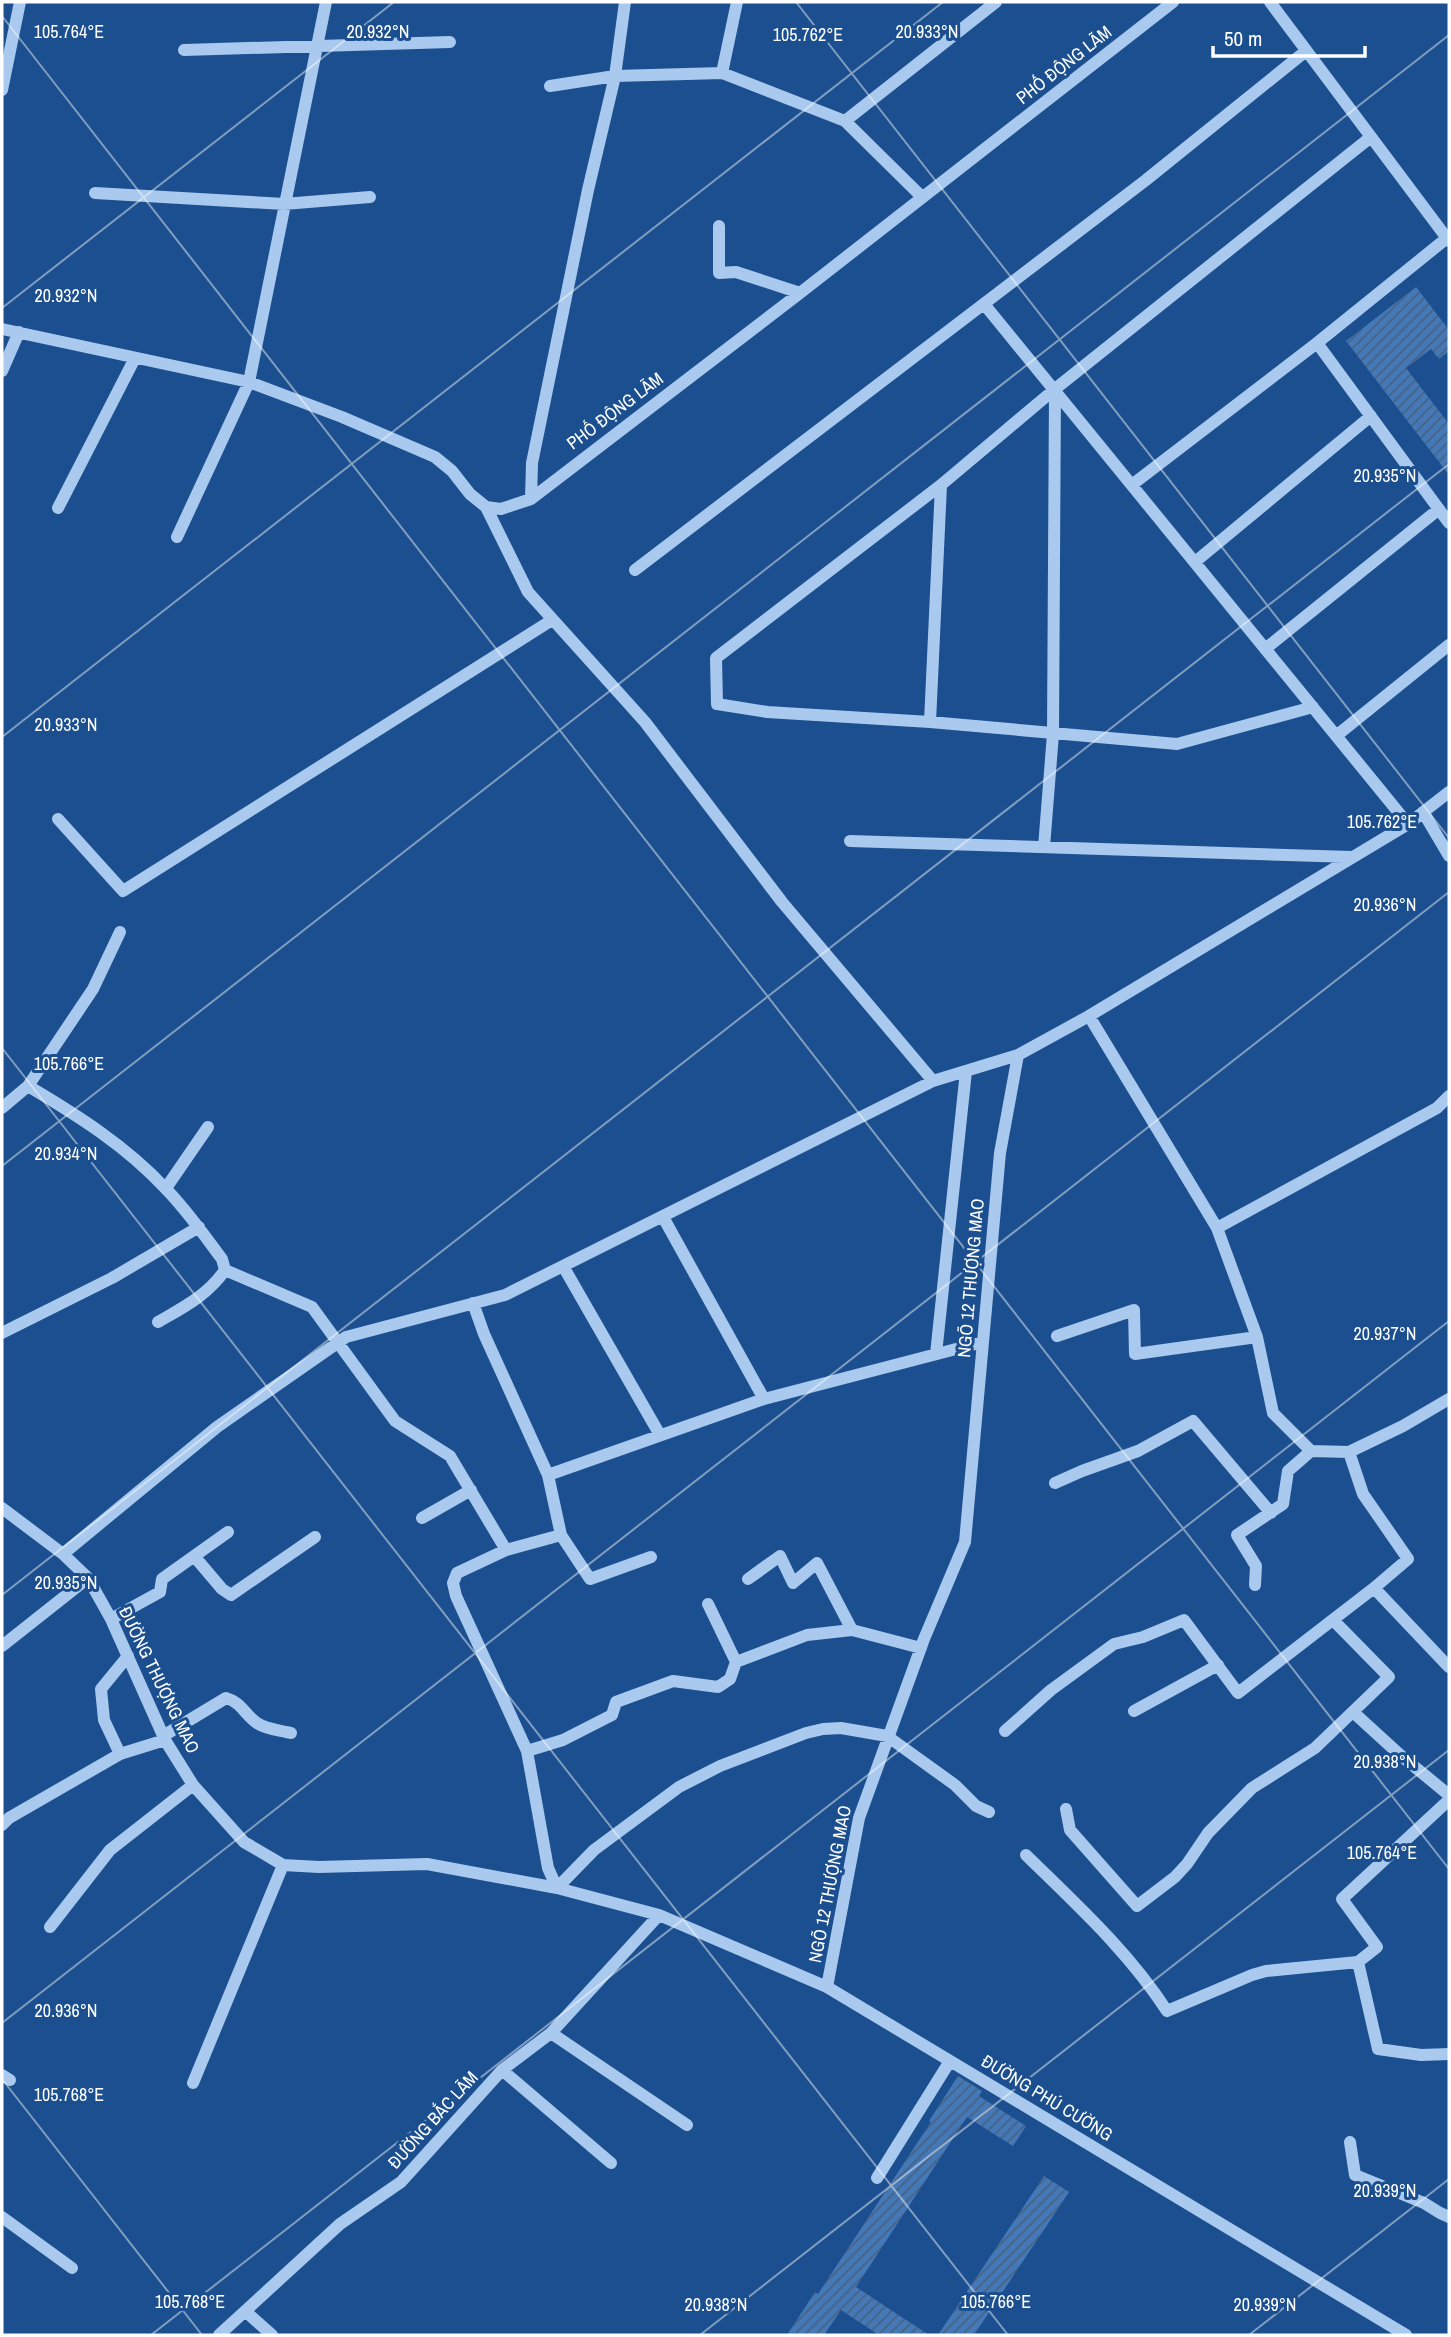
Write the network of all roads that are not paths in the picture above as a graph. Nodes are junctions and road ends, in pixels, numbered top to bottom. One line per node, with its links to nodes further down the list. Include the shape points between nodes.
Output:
1 (20, 2): 8 (street)
2 (326, 2): 10 (street)
3 (625, 2): 14 (street)
4 (737, 2): 13 (street)
5 (996, 2): 17 (street)
6 (1173, 2): 21 (street, PHỐ ĐỘNG LÃM)
7 (1270, 2): 12 (street)
8 (7, 36): 16 (street)
9 (450, 42): 10 (street)
10 (316, 48): 11 (street); 22 (street)
11 (184, 50)
12 (1306, 51): 18 (street); 26 (street)
13 (722, 73): 14 (street); 17 (street)
14 (615, 76): 15 (street); 37 (street, via 532,463)
15 (550, 86)
16 (2, 89)
17 (845, 121): 21 (street)
18 (1371, 137): 24 (street); 33 (street)
19 (95, 193): 22 (street)
20 (370, 197): 22 (street)
21 (922, 197): 25 (street, PHỐ ĐỘNG LÃM)
22 (285, 204): 32 (street)
23 (719, 226): 25 (street, via 719,273 736,272)
24 (1448, 239): 29 (street)
25 (800, 293): 37 (street, PHỐ ĐỘNG LÃM)
26 (984, 304): 33 (street); 44 (street)
27 (2, 329): 28 (street)
28 (19, 332): 30 (street); 31 (street)
29 (1317, 342): 34 (street); 35 (street)
30 (135, 358): 32 (street); 39 (street)
31 (2, 371)
32 (249, 382): 38 (street, via 435,457); 42 (street)
33 (1055, 389): 35 (street); 36 (street); 50 (street)
34 (1371, 416): 40 (street); 43 (street)
35 (1133, 484): 43 (street)
36 (941, 485): 49 (street); 49 (street, via 716,658 717,704 767,712)
37 (531, 499): 38 (street, PHỐ ĐỘNG LÃM, via 501,509)
38 (486, 507): 45 (street, via 528,592)
39 (58, 508)
40 (1439, 509): 41 (street); 47 (street)
41 (1449, 523)
42 (177, 537)
43 (1195, 562): 47 (street)
44 (635, 570)
45 (552, 620): 54 (street, via 123,891); 64 (street, via 645,722 782,902)
46 (1449, 645): 51 (street)
47 (1265, 649): 48 (street)
48 (1313, 707): 50 (street, via 1177,744); 51 (street)
49 (930, 722): 50 (street)
50 (1053, 734): 57 (street)
51 (1336, 736): 55 (street)
52 (1449, 792): 53 (street)
53 (1423, 812): 55 (street); 58 (street)
54 (58, 819)
55 (1408, 824): 59 (street)
56 (850, 841): 57 (street)
57 (1044, 847): 59 (street)
58 (1449, 856)
59 (1352, 857): 61 (street)
60 (120, 932): 65 (street, via 93,989)
61 (1089, 1016): 62 (street); 72 (street)
62 (1018, 1055): 63 (street); 81 (street, NGÕ 12 THƯỢNG MAO, via 1000,1153)
63 (966, 1071): 64 (street); 82 (street)
64 (933, 1081): 70 (street)
65 (28, 1086): 67 (street); 69 (street, via 98,1130)
66 (1448, 1099): 72 (street)
67 (2, 1108)
68 (208, 1127): 69 (street)
69 (166, 1188): 71 (street)
70 (663, 1217): 73 (street); 83 (street)
71 (199, 1227): 74 (street); 77 (street, via 112,1278)
72 (1217, 1228): 79 (street)
73 (564, 1266): 75 (street, via 505,1295); 85 (street)
74 (225, 1270): 76 (street, via 215,1286); 80 (street, via 307,1303)
75 (473, 1303): 80 (street); 88 (street)
76 (158, 1322)
77 (2, 1333)
78 (1057, 1336): 79 (street, via 1134,1310 1135,1354)
79 (1256, 1337): 86 (street, via 1273,1413)
80 (339, 1342): 90 (street, via 395,1421 444,1451); 98 (street, via 217,1427)
81 (983, 1342): 82 (street); 110 (street, NGÕ 12 THƯỢNG MAO, via 965,1542)
82 (936, 1354): 83 (street)
83 (764, 1399): 85 (street)
84 (1449, 1399): 87 (street)
85 (660, 1435): 88 (street)
86 (1311, 1451): 87 (street); 92 (street, via 1288,1471 1283,1504)
87 (1349, 1452): 104 (street, via 1363,1494 1408,1559)
88 (548, 1475): 95 (street)
89 (1055, 1483): 92 (street, via 1138,1451 1193,1421)
90 (471, 1490): 93 (street); 97 (street)
91 (2, 1507): 98 (street, ĐƯỜNG THƯỢNG MAO)
92 (1271, 1513): 103 (street, via 1237,1535 1256,1566)
93 (422, 1518)
94 (228, 1532): 99 (street)
95 (561, 1535): 97 (street); 100 (street, via 590,1579)
96 (315, 1538): 99 (street, via 231,1594)
97 (506, 1550): 121 (street, via 457,1573 453,1583)
98 (63, 1554): 101 (street, ĐƯỜNG THƯỢNG MAO)
99 (194, 1556): 106 (street, via 162,1579 160,1592)
100 (652, 1557)
101 (88, 1578): 106 (street, ĐƯỜNG THƯỢNG MAO); 109 (street)
102 (748, 1579): 108 (street, via 780,1556 793,1584 817,1563)
103 (1255, 1585)
104 (1374, 1588): 107 (street); 114 (street)
105 (708, 1604): 112 (street)
106 (111, 1619): 111 (street, ĐƯỜNG THƯỢNG MAO)
107 (1333, 1620): 113 (street, via 1238,1693); 116 (street, via 1389,1677)
108 (852, 1630): 110 (street); 112 (street, via 807,1635)
109 (2, 1646)
110 (921, 1648): 119 (street, NGÕ 12 THƯỢNG MAO)
111 (128, 1656): 120 (street, ĐƯỜNG THƯỢNG MAO); 122 (street, via 102,1689 104,1720)
112 (736, 1662): 121 (street, via 730,1679 718,1688 673,1681 617,1702 612,1715 563,1740)
113 (1217, 1665): 115 (street); 117 (street, via 1184,1620 1114,1644)
114 (1449, 1667)
115 (1134, 1711)
116 (1353, 1712): 124 (street); 126 (street, via 1315,1748 1252,1788 1208,1833 1175,1877 1137,1906 1070,1830)
117 (1005, 1731)
118 (291, 1732): 120 (street, via 257,1723 235,1700 226,1698)
119 (887, 1736): 127 (street); 131 (street, via 823,1729 720,1766 679,1787 594,1850); 135 (street, NGÕ 12 THƯỢNG MAO, via 859,1818)
120 (164, 1738): 122 (street); 123 (street, ĐƯỜNG THƯỢNG MAO)
121 (527, 1751): 131 (street, via 548,1868)
122 (120, 1754): 128 (street)
123 (193, 1785): 130 (street, ĐƯỜNG THƯỢNG MAO, via 244,1842); 133 (street, via 110,1850)
124 (1449, 1795)
125 (1449, 1800): 134 (street, via 1342,1899 1377,1947)
126 (1066, 1809)
127 (989, 1812)
128 (2, 1825)
129 (1026, 1855): 134 (street, via 1111,1939 1145,1977 1167,2011 1266,1971)
130 (283, 1865): 131 (street, ĐƯỜNG THƯỢNG MAO, via 427,1864); 140 (street)
131 (557, 1888): 132 (street, ĐƯỜNG THƯỢNG MAO)
132 (659, 1915): 135 (street, ĐƯỜNG PHÚ CƯỜNG); 136 (street, ĐƯỜNG BẮC LÃM)
133 (50, 1927)
134 (1358, 1962): 137 (street, via 1378,2049)
135 (827, 1987): 138 (street, ĐƯỜNG PHÚ CƯỜNG)
136 (551, 2033): 139 (street, ĐƯỜNG BẮC LÃM); 141 (street)
137 (1449, 2054)
138 (950, 2061): 144 (street); 151 (street, ĐƯỜNG PHÚ CƯỜNG, via 1048,2127)
139 (502, 2070): 143 (street); 148 (street, ĐƯỜNG BẮC LÃM, via 401,2182 340,2224)
140 (194, 2083)
141 (687, 2125)
142 (1350, 2142): 146 (street, via 1355,2175)
143 (611, 2163)
144 (877, 2178)
145 (2, 2217): 147 (street)
146 (1449, 2217)
147 (72, 2268)
148 (245, 2311): 149 (street, ĐƯỜNG BẮC LÃM); 150 (street)
149 (219, 2335)
150 (272, 2335)
151 (1406, 2335)

